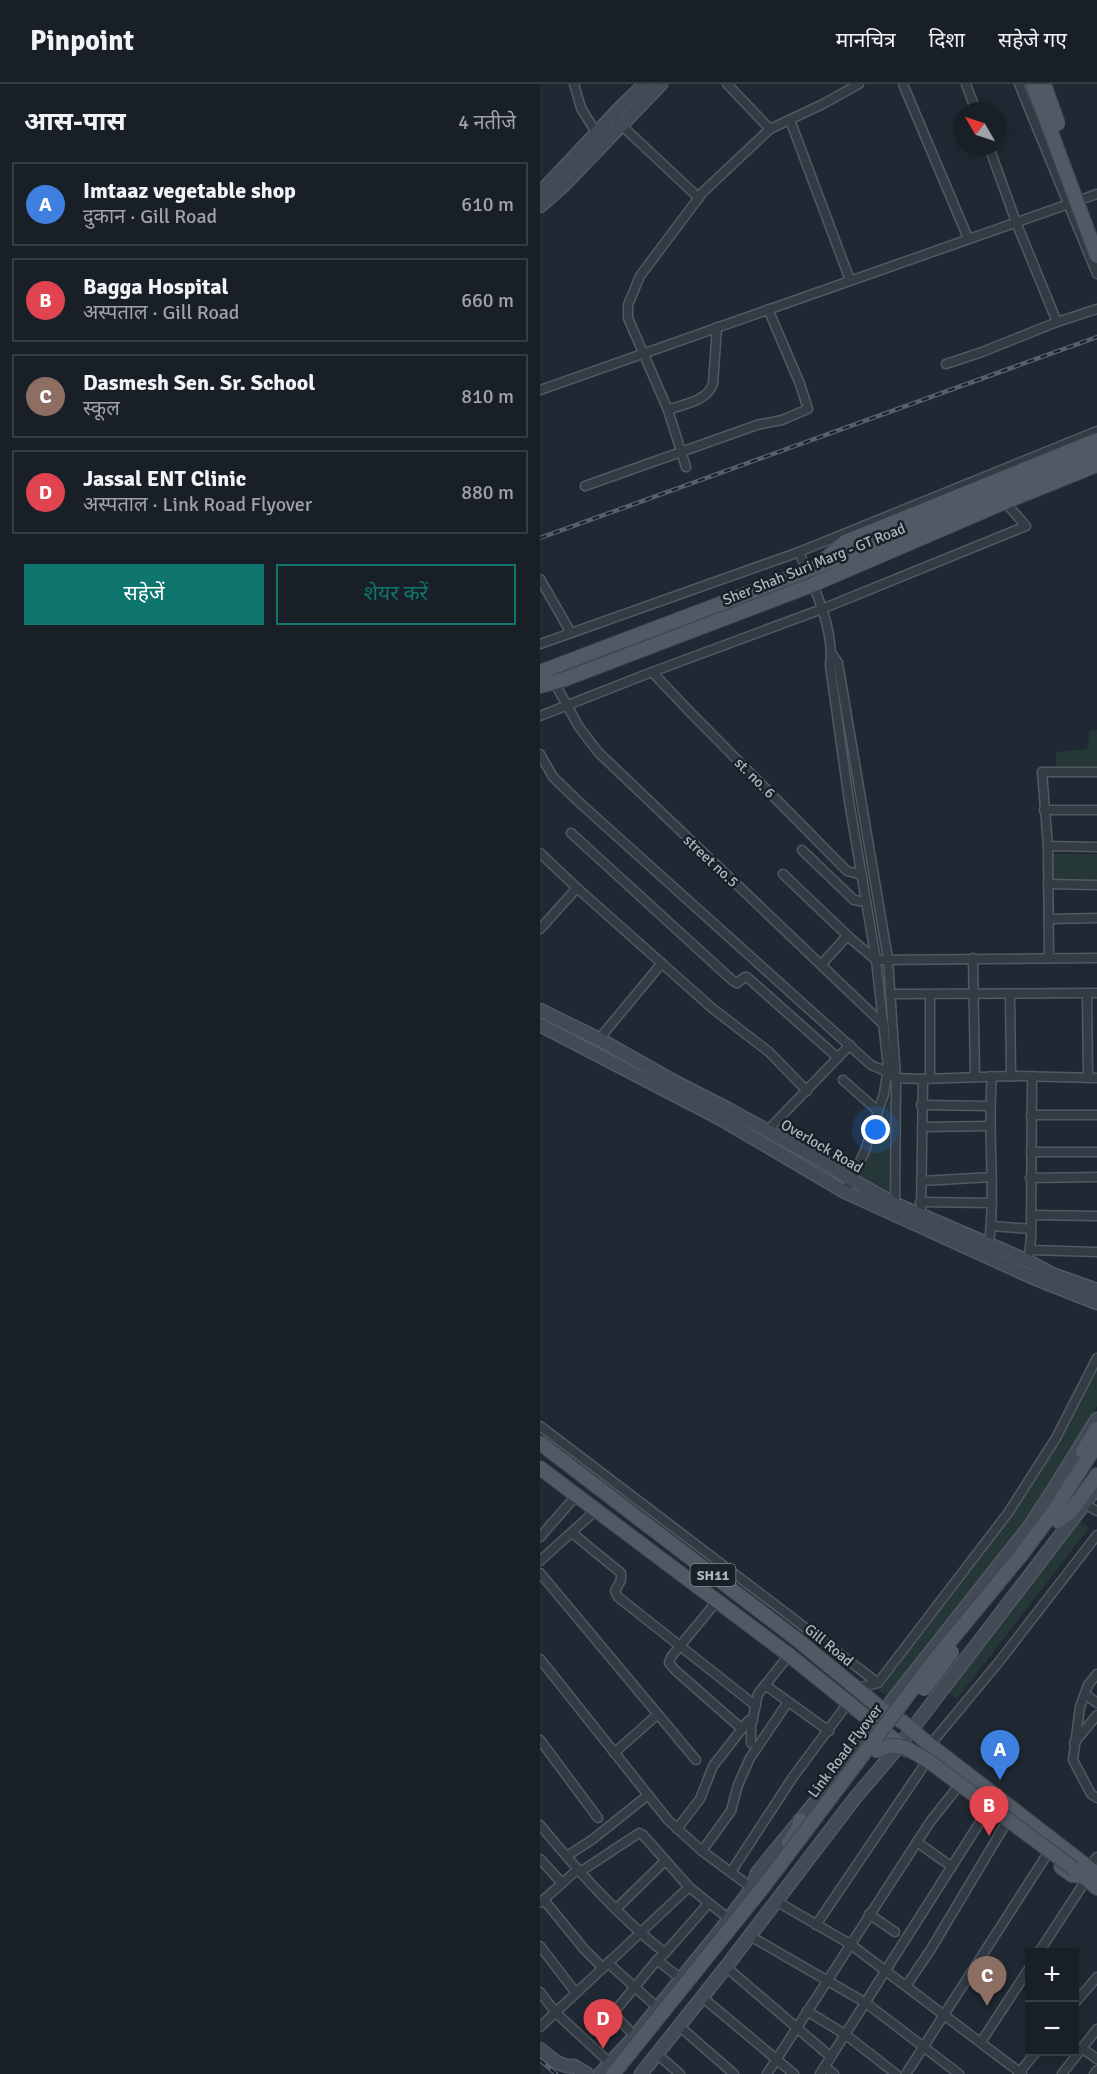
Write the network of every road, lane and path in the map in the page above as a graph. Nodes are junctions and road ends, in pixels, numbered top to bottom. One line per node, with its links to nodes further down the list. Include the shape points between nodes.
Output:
1 (574, 84): 16 (street, via 581,108)
2 (645, 84): 13 (street)
3 (661, 84): 13 (street)
4 (727, 84): 15 (street)
5 (859, 84): 14 (street)
6 (903, 84): 25 (street)
7 (966, 84): 12 (street)
8 (1019, 84): 21 (street)
9 (1026, 84): 11 (main road, via 1030,94)
10 (1033, 84): 11 (main road, bridge)
11 (1045, 91): 24 (main road, bridge); 26 (main road, bridge)
12 (973, 102)
13 (617, 120): 16 (street); 20 (street); 22 (street, via 580,169)
14 (790, 120): 15 (street); 28 (street)
15 (770, 129): 20 (street)
16 (597, 134): 18 (street)
17 (992, 156): 23 (street)
18 (540, 193)
19 (1097, 194): 21 (street)
20 (699, 198): 33 (street, via 653,256 632,291 628,318)
21 (1068, 204): 23 (street); 27 (street)
22 (540, 206)
23 (1016, 222): 25 (street); 31 (street)
24 (1097, 233)
25 (968, 238): 28 (street)
26 (1097, 256)
27 (1097, 274)
28 (850, 280): 29 (street)
29 (768, 309): 32 (street); 40 (street, via 808,409)
30 (1097, 309): 31 (street)
31 (1057, 322): 34 (street)
32 (717, 327): 33 (street); 36 (street, via 709,392)
33 (645, 353): 35 (street); 36 (street)
34 (946, 364)
35 (540, 390)
36 (668, 410): 40 (street)
37 (1097, 430): 45 (street)
38 (1097, 440): 46 (main road, via 845,542)
39 (1097, 452): 46 (main road, Sher Shah Suri Marg - GT Road)
40 (680, 453): 42 (street); 43 (street)
41 (1097, 465): 44 (main road, Sher Shah Suri Marg - GT Road)
42 (686, 466)
43 (585, 486)
44 (1005, 502): 48 (main road, Sher Shah Suri Marg - GT Road); 49 (street, via 1026,526)
45 (799, 552): 46 (street); 50 (street)
46 (813, 568): 48 (street); 53 (main road, Sher Shah Suri Marg - GT Road)
47 (540, 579): 50 (street)
48 (812, 585): 49 (street); 55 (main road, Sher Shah Suri Marg - GT Road)
49 (822, 609): 52 (street); 54 (street)
50 (571, 633): 51 (street)
51 (540, 644)
52 (832, 654): 69 (street, via 830,665); 81 (street, via 838,663)
53 (540, 672)
54 (652, 672): 57 (street); 69 (street, st. no. 6, via 847,871)
55 (554, 682): 56 (main road, Sher Shah Suri Marg - GT Road); 57 (street, street no.5)
56 (540, 686)
57 (566, 706): 58 (street); 84 (street, street no.5, via 598,752)
58 (540, 716)
59 (540, 754): 95 (street, via 553,777 580,804)
60 (1097, 772): 61 (street, via 1042,772)
61 (1044, 810): 62 (street); 64 (street)
62 (1097, 810)
63 (571, 833): 96 (street, via 734,981 747,977)
64 (1048, 846): 65 (street); 70 (street)
65 (1097, 847)
66 (802, 850): 73 (street, via 854,900)
67 (540, 853): 72 (street)
68 (783, 874): 77 (street)
69 (862, 875): 73 (street)
70 (1048, 884): 71 (street); 75 (street)
71 (1097, 885)
72 (577, 888): 76 (street); 83 (street)
73 (866, 902): 82 (street)
74 (1097, 918): 75 (street)
75 (1049, 919): 79 (street)
76 (540, 930)
77 (847, 936): 82 (street); 84 (street)
78 (973, 958): 79 (street); 81 (street); 90 (street)
79 (1049, 958): 80 (street)
80 (1097, 958)
81 (888, 959): 82 (street); 87 (street)
82 (876, 960): 93 (street)
83 (662, 963): 94 (street); 105 (street, via 769,1052)
84 (821, 965): 93 (street, street no.5)
85 (1087, 993): 86 (street); 89 (street); 102 (street)
86 (1097, 993)
87 (890, 994): 88 (street); 97 (street)
88 (930, 994): 90 (street); 103 (street)
89 (1010, 994): 90 (street); 99 (street)
90 (973, 995): 101 (street)
91 (540, 1010): 94 (street, Overlock Road)
92 (540, 1025): 121 (street, Overlock Road, via 721,1119)
93 (884, 1025): 97 (street)
94 (599, 1039): 113 (street, Overlock Road)
95 (850, 1045): 96 (street); 97 (street, via 871,1065)
96 (838, 1058): 105 (street)
97 (891, 1076): 103 (street); 108 (street); 123 (street)
98 (992, 1076): 99 (street); 101 (street); 107 (street)
99 (1011, 1076): 100 (street)
100 (1032, 1076): 102 (street); 109 (street)
101 (975, 1077): 103 (street)
102 (1092, 1078)
103 (926, 1079): 106 (street)
104 (843, 1080): 108 (street)
105 (807, 1091): 113 (street)
106 (921, 1105): 107 (street); 112 (street)
107 (989, 1106): 111 (street)
108 (878, 1111): 119 (street)
109 (1031, 1115): 110 (street); 114 (street)
110 (1097, 1115)
111 (990, 1126): 112 (street); 116 (street)
112 (922, 1127): 120 (street)
113 (767, 1131): 119 (street, Overlock Road)
114 (1031, 1152): 115 (street); 118 (street)
115 (1097, 1152)
116 (992, 1177): 120 (street); 122 (street)
117 (1097, 1177): 118 (street)
118 (1030, 1178): 125 (street)
119 (852, 1180): 121 (street); 123 (street, Overlock Road)
120 (921, 1181): 124 (street)
121 (845, 1192): 133 (street, Overlock Road)
122 (992, 1203): 124 (street); 127 (street)
123 (895, 1204): 124 (street, Overlock Road)
124 (921, 1208): 129 (street, Overlock Road)
125 (1031, 1215): 126 (street); 128 (street)
126 (1097, 1216)
127 (991, 1226): 128 (street); 129 (street)
128 (1031, 1229): 131 (street)
129 (989, 1244): 131 (street, Overlock Road)
130 (1097, 1252): 131 (street)
131 (1029, 1255): 132 (street, Overlock Road)
132 (1042, 1267): 133 (street); 134 (street, Overlock Road)
133 (1036, 1280): 135 (street, Overlock Road)
134 (1097, 1290)
135 (1097, 1303)
136 (1097, 1358): 163 (street, via 1056,1438 1008,1513)
137 (1097, 1419): 171 (street, via 1029,1527)
138 (540, 1426): 163 (street)
139 (1097, 1429): 151 (main road, via 1056,1495)
140 (540, 1443): 150 (main road, Gill Road / SH11)
141 (1097, 1444): 151 (main road, Link Road Flyover)
142 (1097, 1460): 151 (main road, Link Road Flyover)
143 (540, 1468): 146 (main road, SH11)
144 (1097, 1475): 151 (main road, via 1071,1511)
145 (1097, 1486): 147 (street)
146 (576, 1496): 148 (main road, SH11); 155 (street)
147 (1084, 1504): 149 (street); 179 (street)
148 (595, 1511): 152 (main road, SH11); 153 (street)
149 (1097, 1511)
150 (635, 1516): 152 (street); 165 (main road, Gill Road / SH11)
151 (1056, 1516): 187 (main road, Link Road Flyover, bridge); 212 (main road, Link Road Flyover, bridge, via 933,1662)
152 (624, 1532): 158 (main road, SH11)
153 (572, 1533): 156 (street); 159 (street, via 621,1573 615,1591 618,1597)
154 (1097, 1535): 186 (street)
155 (540, 1537)
156 (540, 1561)
157 (540, 1573): 172 (street)
158 (717, 1601): 159 (street); 160 (main road, SH11)
159 (680, 1646): 170 (street); 178 (street, via 671,1657 671,1666)
160 (789, 1655): 164 (street); 168 (main road, SH11)
161 (540, 1659): 188 (street)
162 (1097, 1674): 166 (street)
163 (878, 1683): 165 (street)
164 (765, 1684): 167 (street); 170 (street)
165 (856, 1689): 171 (main road, Gill Road / SH11)
166 (1085, 1694): 169 (street); 174 (street)
167 (788, 1702): 180 (street); 201 (street, via 750,1758 731,1811)
168 (848, 1703): 176 (main road, SH11); 180 (street)
169 (1097, 1703)
170 (756, 1706): 175 (street)
171 (884, 1711): 176 (street); 179 (main road, Gill Road / SH11)
172 (657, 1715): 188 (street); 189 (street)
173 (1097, 1715): 177 (street)
174 (1079, 1716): 177 (street); 184 (street)
175 (753, 1720): 178 (street); 183 (street)
176 (874, 1724): 185 (main road, SH11); 196 (street)
177 (1089, 1725): 181 (street); 184 (street)
178 (742, 1729): 199 (street, via 712,1766 700,1799)
179 (910, 1730): 185 (street); 186 (main road, Gill Road / SH11)
180 (828, 1731): 208 (street)
181 (1097, 1731)
182 (540, 1740): 195 (street)
183 (751, 1743)
184 (1074, 1744): 193 (street, via 1073,1760)
185 (900, 1745): 190 (main road, SH11); 213 (street)
186 (930, 1745): 209 (main road, Gill Road / SH11)
187 (877, 1751): 209 (main road, bridge, via 891,1745 907,1748); 267 (main road, Link Road Flyover)
188 (614, 1753): 192 (street)
189 (696, 1760)
190 (925, 1764): 191 (main road, SH11); 219 (street)
191 (957, 1788): 194 (main road, SH11); 200 (street)
192 (648, 1795): 199 (street); 202 (street)
193 (1097, 1798)
194 (987, 1811): 198 (main road, SH11); 206 (street)
195 (598, 1818)
196 (800, 1820): 212 (main road, bridge, via 799,1828); 212 (street, via 757,1874)
197 (540, 1825): 202 (street)
198 (1005, 1825): 203 (main road, SH11); 236 (street)
199 (677, 1829): 201 (street)
200 (917, 1842): 206 (street); 217 (street)
201 (702, 1851): 208 (street)
202 (567, 1856): 207 (street)
203 (1046, 1856): 209 (main road, SH11, via 1072,1875); 245 (street)
204 (540, 1859): 210 (street)
205 (665, 1861): 207 (street, via 639,1833); 211 (street); 216 (street)
206 (952, 1867): 230 (street)
207 (579, 1871): 210 (street); 216 (street)
208 (730, 1872): 212 (street)
209 (1089, 1873): 225 (street)
210 (562, 1883): 214 (street)
211 (689, 1887): 215 (street); 221 (street)
212 (758, 1887): 218 (street); 261 (main road, Link Road Flyover, bridge)
213 (776, 1901): 219 (street); 222 (street)
214 (542, 1902): 228 (street, via 584,1949)
215 (708, 1904): 218 (street); 226 (street)
216 (616, 1909): 221 (street)
217 (869, 1914): 220 (street); 223 (street)
218 (729, 1919): 233 (street)
219 (816, 1925): 223 (street)
220 (895, 1932)
221 (640, 1933): 226 (street); 228 (street)
222 (750, 1936): 229 (street); 234 (street)
223 (850, 1944): 230 (street); 234 (street)
224 (540, 1946): 238 (street)
225 (1042, 1948)
226 (665, 1953): 227 (street)
227 (657, 1960): 233 (street); 235 (street)
228 (606, 1965): 235 (street); 238 (street)
229 (726, 1967): 239 (street); 248 (street)
230 (887, 1972): 236 (street); 241 (street)
231 (1025, 1974): 252 (street)
232 (1097, 1977): 240 (street)
233 (681, 1978): 242 (street)
234 (826, 1979): 241 (street); 243 (street)
235 (634, 1986): 242 (street); 251 (street, via 615,2011)
236 (906, 1986): 245 (street)
237 (540, 1992): 244 (street)
238 (576, 1994): 244 (street)
239 (702, 1997): 247 (street); 260 (street)
240 (1076, 2002)
241 (866, 2004): 250 (street); 253 (street)
242 (658, 2008): 251 (street)
243 (807, 2012): 248 (street); 250 (street)
244 (556, 2013): 246 (street); 261 (street)
245 (944, 2014): 252 (street); 253 (street)
246 (542, 2022)
247 (680, 2026): 256 (street); 270 (street)
248 (797, 2028): 258 (street); 260 (street)
249 (1097, 2030): 254 (street)
250 (846, 2035): 258 (street); 274 (street)
251 (635, 2036): 261 (street)
252 (981, 2042): 264 (street)
253 (924, 2045): 275 (street); 276 (street)
254 (1082, 2048): 259 (street); 277 (street)
255 (540, 2049): 265 (street, via 558,2063)
256 (657, 2054): 268 (street); 269 (street)
257 (1033, 2056): 264 (street)
258 (831, 2057): 263 (street)
259 (1097, 2059)
260 (776, 2061): 271 (street); 272 (street)
261 (612, 2068): 266 (street)
262 (1097, 2070): 278 (street)
263 (823, 2071): 273 (street)
264 (1020, 2073)
265 (587, 2074)
266 (600, 2074)
267 (625, 2074)
268 (641, 2074)
269 (680, 2074)
270 (734, 2074)
271 (766, 2074)
272 (794, 2074)
273 (834, 2074)
274 (896, 2074)
275 (906, 2074)
276 (959, 2074)
277 (1062, 2074)
278 (1094, 2074)

